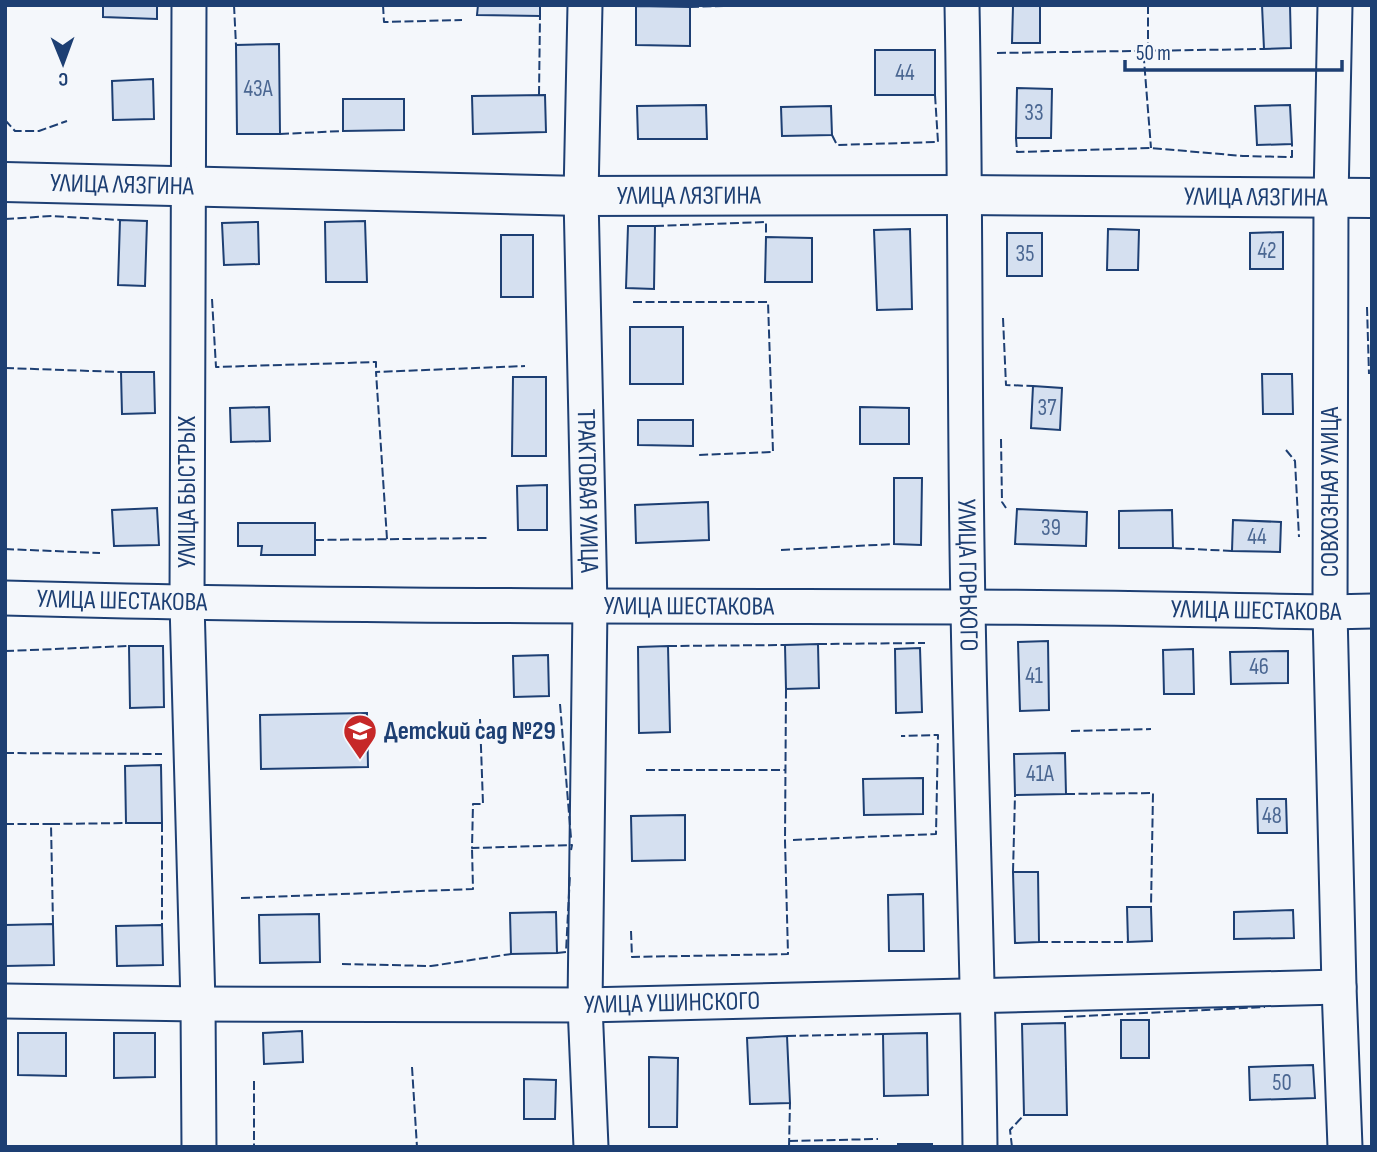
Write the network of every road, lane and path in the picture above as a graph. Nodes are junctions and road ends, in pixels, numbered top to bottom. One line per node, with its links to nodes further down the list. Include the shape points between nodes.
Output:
1 (190, 5): 6 (street, УЛИЦА БЫСТРЫХ)
2 (585, 5): 8 (street, ТРАКТОВАЯ УЛИЦА)
3 (962, 5): 7 (street, УЛИЦА ГОРЬКОГО)
4 (1335, 5): 9 (street, СОВХОЗНАЯ УЛИЦА)
5 (5, 182): 6 (main road, УЛИЦА ЛЯЗГИНА)
6 (188, 186): 8 (main road, УЛИЦА ЛЯЗГИНА); 12 (street, УЛИЦА БЫСТРЫХ)
7 (965, 195): 8 (main road, УЛИЦА ЛЯЗГИНА); 9 (main road, УЛИЦА ЛЯЗГИНА); 14 (street, УЛИЦА ГОРЬКОГО)
8 (581, 196): 13 (street, ТРАКТОВАЯ УЛИЦА)
9 (1331, 198): 10 (main road, УЛИЦА ЛЯЗГИНА); 16 (street, СОВХОЗНАЯ УЛИЦА)
10 (1372, 198)
11 (5, 598): 12 (street, УЛИЦА ШЕСТАКОВА)
12 (187, 603): 13 (street, УЛИЦА ШЕСТАКОВА); 20 (street, УЛИЦА БЫСТРЫХ)
13 (590, 607): 14 (street, УЛИЦА ШЕСТАКОВА); 21 (street, ТРАКТОВАЯ УЛИЦА)
14 (968, 607): 16 (street, УЛИЦА ШЕСТАКОВА); 18 (street, УЛИЦА ГОРЬКОГО)
15 (1372, 611): 16 (street, УЛИЦА ШЕСТАКОВА)
16 (1330, 612): 17 (street, СОВХОЗНАЯ УЛИЦА)
17 (1339, 987): 18 (street, УЛИЦА УШИНСКОГО); 25 (street, СОВХОЗНАЯ УЛИЦА)
18 (979, 996): 21 (street, УЛИЦА УШИНСКОГО); 24 (street, УЛИЦА ГОРЬКОГО)
19 (5, 1000): 20 (street, УЛИЦА УШИНСКОГО)
20 (198, 1004): 21 (street, УЛИЦА УШИНСКОГО); 22 (street, УЛИЦА БЫСТРЫХ)
21 (585, 1005): 23 (street, ТРАКТОВАЯ УЛИЦА)
22 (200, 1147)
23 (591, 1147)
24 (980, 1147)
25 (1345, 1147)

